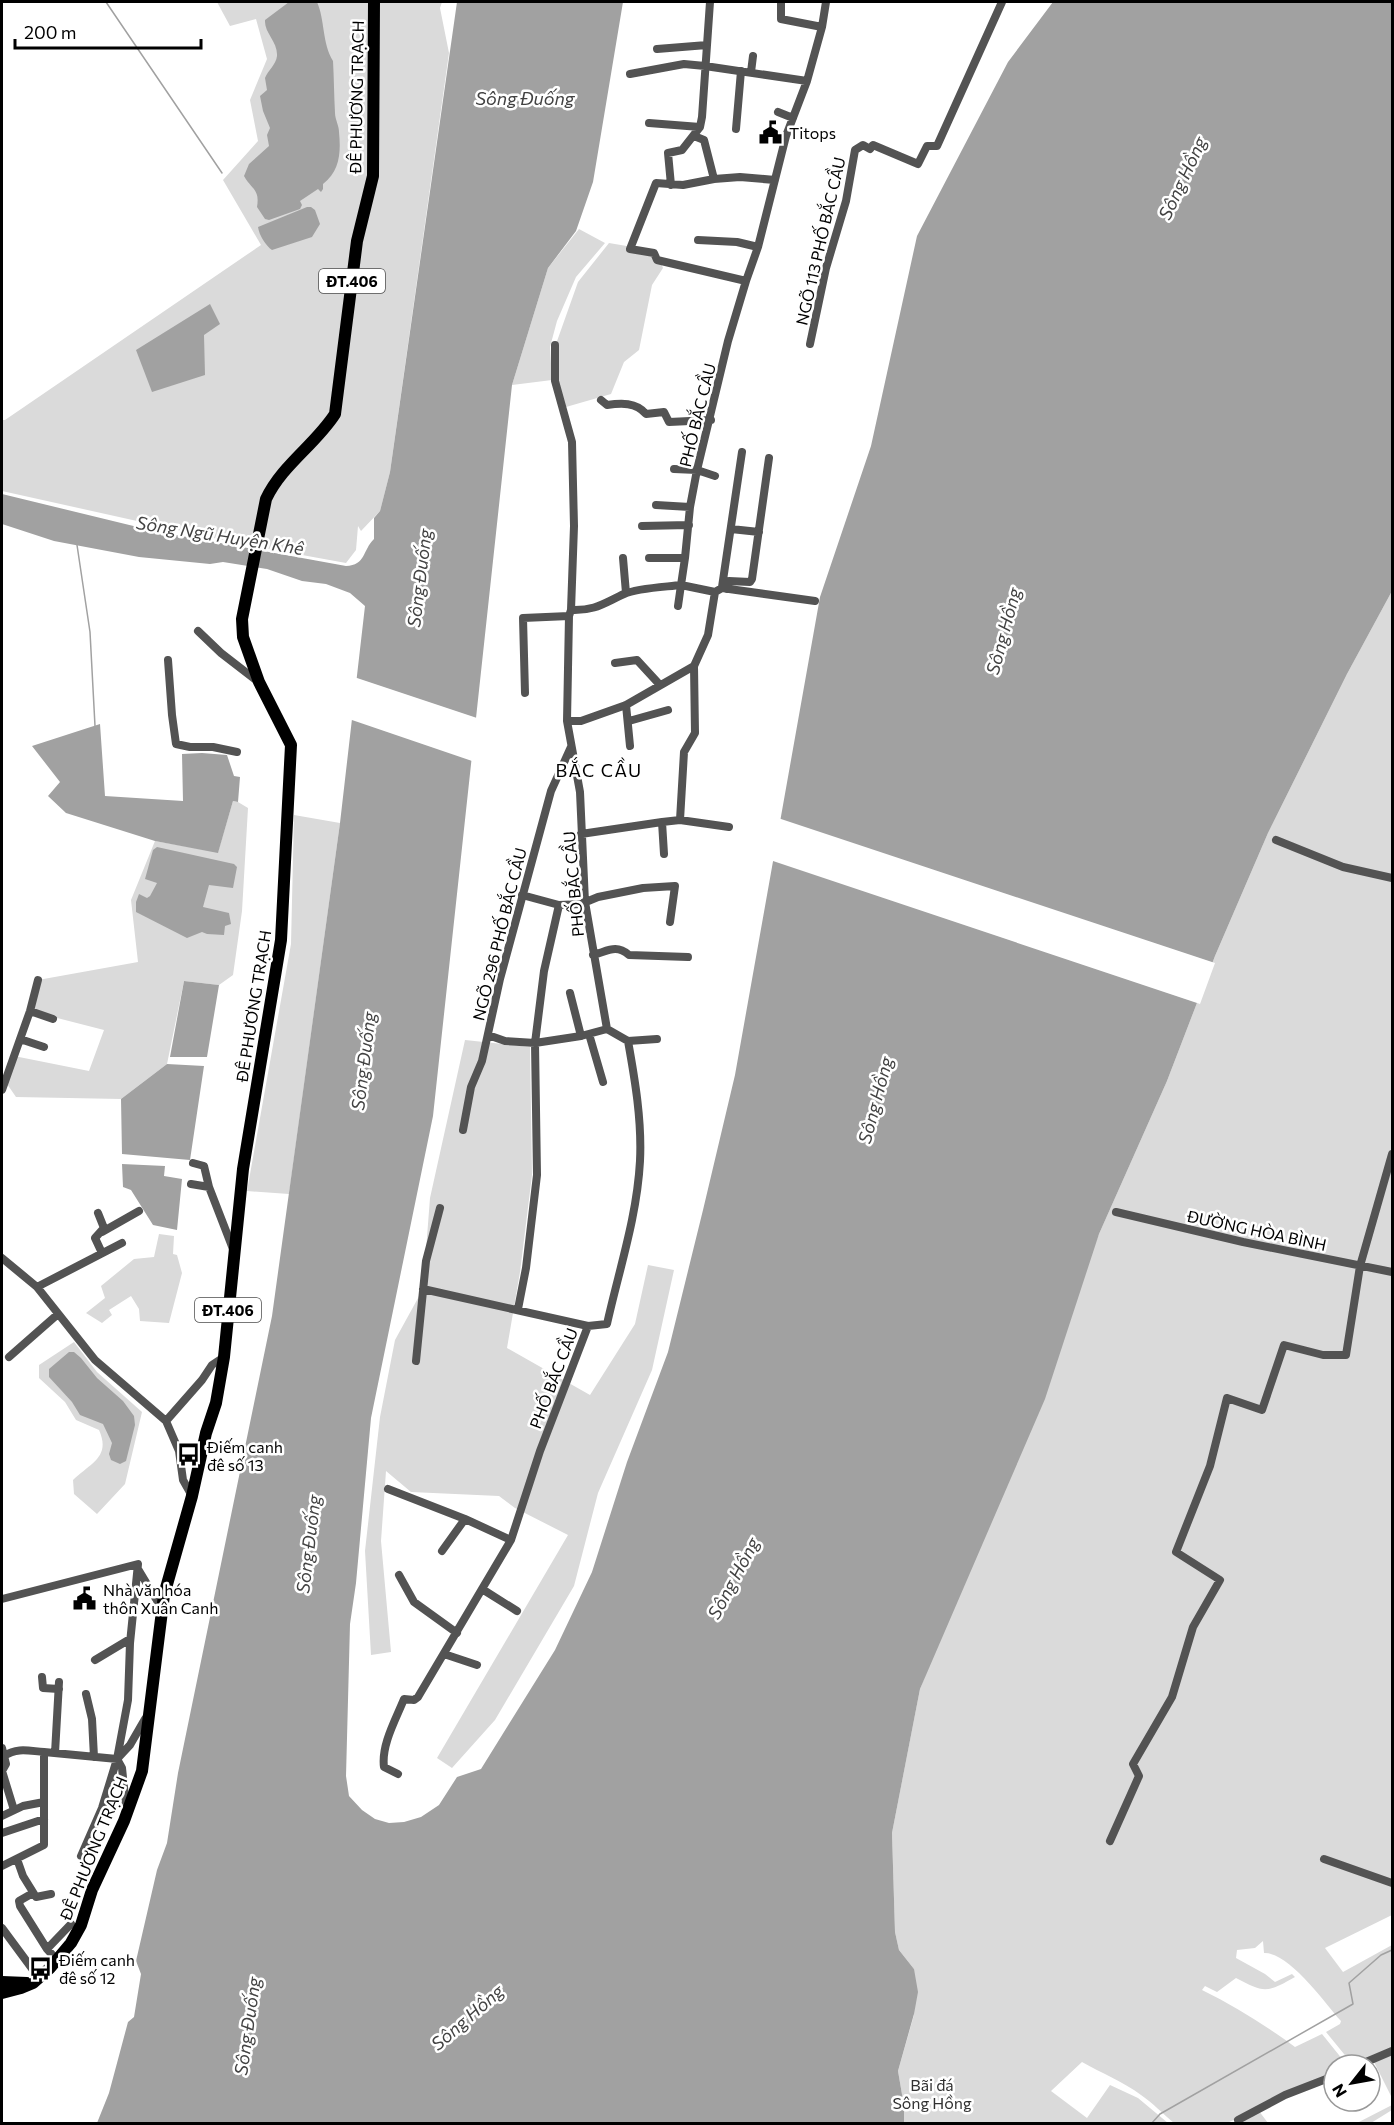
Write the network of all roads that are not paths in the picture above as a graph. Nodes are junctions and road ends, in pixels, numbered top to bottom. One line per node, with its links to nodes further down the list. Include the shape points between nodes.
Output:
1 (374, 2): 55 (main road, ĐÊ PHƯƠNG TRẠCH / ĐT.406, via 373,176 357,241 335,414 271,488 266,499 242,619 243,637)
2 (710, 2): 7 (street)
3 (781, 2): 6 (street, via 781,19)
4 (826, 2): 6 (street, PHỐ BẮC CẦU)
5 (1002, 2): 27 (street, NGÕ 113 PHỐ BẮC CẦU, via 937,146 927,146 918,164 873,145 855,150)
6 (822, 27): 14 (street, PHỐ BẮC CẦU)
7 (707, 45): 8 (street); 10 (street)
8 (657, 49)
9 (753, 56): 12 (street)
10 (705, 66): 11 (street); 13 (street, via 684,64); 18 (street)
11 (741, 71): 12 (street); 19 (street)
12 (752, 72): 14 (street)
13 (630, 74)
14 (807, 81): 16 (street, PHỐ BẮC CẦU)
15 (778, 112): 16 (street)
16 (793, 118): 22 (street, PHỐ BẮC CẦU)
17 (649, 123): 18 (street)
18 (700, 127): 20 (street)
19 (736, 129)
20 (694, 136): 21 (street, via 704,140); 23 (street, via 682,150 668,153)
21 (714, 179): 22 (street); 23 (street)
22 (775, 180): 25 (street, PHỐ BẮC CẦU)
23 (671, 185): 26 (street, via 656,183 630,249 654,253 657,260)
24 (698, 240): 25 (street, via 737,242)
25 (758, 248): 26 (street, PHỐ BẮC CẦU)
26 (746, 281): 30 (street, PHỐ BẮC CẦU)
27 (810, 344)
28 (555, 345): 50 (street, PHỐ BẮC CẦU, via 555,381 572,442)
29 (601, 400): 30 (street, via 607,405 639,406 646,414 664,412 669,422)
30 (711, 420): 34 (street, PHỐ BẮC CẦU)
31 (742, 452): 40 (street)
32 (769, 458): 41 (street)
33 (674, 469): 34 (street)
34 (697, 470): 35 (street); 37 (street, PHỐ BẮC CẦU)
35 (715, 476)
36 (656, 505): 37 (street)
37 (690, 507): 38 (street, PHỐ BẮC CẦU)
38 (688, 525): 39 (street); 44 (street, PHỐ BẮC CẦU)
39 (642, 526)
40 (731, 529): 41 (street); 46 (street)
41 (759, 532): 46 (street, via 753,579 729,581)
42 (623, 558): 47 (street)
43 (649, 558): 44 (street)
44 (686, 558): 45 (street, PHỐ BẮC CẦU)
45 (681, 585): 46 (street); 47 (street); 49 (street, PHỐ BẮC CẦU)
46 (721, 590): 48 (street); 54 (street)
47 (626, 593): 50 (street, via 587,611)
48 (815, 601)
49 (678, 606)
50 (570, 613): 57 (street, via 524,618); 60 (street, PHỐ BẮC CẦU)
51 (198, 631): 55 (street)
52 (168, 660): 64 (street, via 176,744)
53 (615, 663): 56 (street, via 637,660)
54 (694, 666): 56 (street); 65 (street, via 695,733 684,752)
55 (259, 682): 103 (main road, ĐÊ PHƯƠNG TRẠCH / ĐT.406, via 291,745 281,940 243,1169)
56 (660, 685): 58 (street)
57 (525, 693)
58 (626, 705): 60 (street, via 581,721); 61 (street)
59 (668, 710): 61 (street)
60 (567, 721): 63 (street, PHỐ BẮC CẦU)
61 (629, 721): 62 (street)
62 (630, 746)
63 (571, 747): 68 (street, PHỐ BẮC CẦU, via 580,792); 72 (street, NGÕ 296 PHỐ BẮC CẦU, via 551,792)
64 (237, 752)
65 (680, 820): 66 (street); 67 (street)
66 (662, 822): 68 (street); 70 (street)
67 (729, 827)
68 (580, 834): 73 (street, PHỐ BẮC CẦU)
69 (1276, 840): 71 (street, via 1343,867)
70 (664, 854)
71 (1392, 878)
72 (522, 895): 74 (street); 83 (street, NGÕ 296 PHỐ BẮC CẦU)
73 (585, 902): 74 (street); 75 (street, via 643,888 675,886); 76 (street, PHỐ BẮC CẦU)
74 (559, 905): 88 (street, via 544,971)
75 (670, 922)
76 (593, 955): 77 (street, via 616,948 629,955); 82 (street, PHỐ BẮC CẦU)
77 (688, 957)
78 (38, 980): 80 (street)
79 (570, 993): 84 (street)
80 (30, 1011): 81 (street); 85 (street)
81 (53, 1019)
82 (607, 1029): 84 (street); 87 (street)
83 (488, 1035): 88 (street, via 505,1041); 92 (street, NGÕ 296 PHỐ BẮC CẦU, via 471,1087)
84 (585, 1035): 88 (street); 90 (street)
85 (20, 1039): 89 (street); 91 (street)
86 (657, 1039): 87 (street)
87 (628, 1041): 112 (street, PHỐ BẮC CẦU, via 640,1137 637,1189 607,1324)
88 (535, 1043): 110 (street, via 537,1174)
89 (44, 1047)
90 (603, 1082)
91 (2, 1090)
92 (463, 1130)
93 (1392, 1154): 106 (street)
94 (193, 1163): 96 (street, via 204,1166)
95 (191, 1184): 96 (street)
96 (208, 1187): 103 (street)
97 (440, 1208): 109 (street)
98 (139, 1211): 101 (street)
99 (1116, 1212): 106 (street, ĐƯỜNG HÒA BÌNH)
100 (98, 1213): 101 (street)
101 (102, 1232): 104 (street, via 95,1238)
102 (122, 1243): 104 (street)
103 (234, 1250): 114 (main road, ĐÊ PHƯƠNG TRẠCH / ĐT.406)
104 (102, 1253): 108 (street)
105 (2, 1258): 108 (street)
106 (1360, 1266): 107 (street, ĐƯỜNG HÒA BÌNH); 149 (street, via 1346,1355 1323,1355 1284,1345 1262,1410 1227,1398 1210,1466 1176,1552 1221,1580 1192,1627 1172,1697 1133,1764 1139,1776)
107 (1392, 1272)
108 (37, 1287): 111 (street)
109 (423, 1289): 110 (street); 115 (street)
110 (518, 1309): 112 (street)
111 (58, 1314): 113 (street); 116 (street, via 95,1360)
112 (588, 1326): 120 (street, PHỐ BẮC CẦU)
113 (9, 1357)
114 (224, 1357): 116 (street, via 212,1365); 118 (main road, ĐÊ PHƯƠNG TRẠCH / ĐT.406)
115 (416, 1361)
116 (166, 1420): 118 (street, via 179,1451 183,1480)
117 (388, 1489): 119 (street)
118 (192, 1496): 126 (main road, ĐÊ PHƯƠNG TRẠCH / ĐT.406)
119 (465, 1519): 120 (street); 121 (street)
120 (511, 1540): 124 (street, PHỐ BẮC CẦU)
121 (442, 1551)
122 (138, 1569): 125 (street, via 138,1564); 126 (street); 129 (street)
123 (399, 1575): 128 (street, via 414,1602)
124 (482, 1589): 127 (street); 128 (street, PHỐ BẮC CẦU)
125 (2, 1599)
126 (162, 1611): 135 (main road, ĐÊ PHƯƠNG TRẠCH / ĐT.406)
127 (517, 1611)
128 (457, 1633): 130 (street, PHỐ BẮC CẦU)
129 (130, 1639): 131 (street); 140 (street, via 128,1700)
130 (444, 1654): 132 (street); 142 (street, PHỐ BẮC CẦU, via 418,1697 404,1699 386,1746 384,1767)
131 (95, 1660)
132 (477, 1665)
133 (42, 1677): 138 (street, via 43,1688 59,1686)
134 (86, 1694): 139 (street)
135 (150, 1709): 140 (street, via 137,1735); 147 (main road, ĐÊ PHƯƠNG TRẠCH / ĐT.406, via 142,1771)
136 (3, 1752): 137 (street); 141 (street, via 6,1764)
137 (44, 1752): 138 (street); 143 (street)
138 (55, 1753): 139 (street)
139 (94, 1757): 140 (street)
140 (117, 1759): 147 (street, via 125,1786); 150 (street)
141 (2, 1771): 144 (street)
142 (398, 1774)
143 (44, 1802): 144 (street); 146 (street)
144 (14, 1810): 145 (street)
145 (2, 1816)
146 (44, 1819): 148 (street); 151 (street, via 44,1845)
147 (124, 1821): 160 (main road, ĐÊ PHƯƠNG TRẠCH / ĐT.406, via 92,1890 81,1925)
148 (2, 1833)
149 (1110, 1841)
150 (81, 1856)
151 (17, 1859): 153 (street); 155 (street)
152 (1324, 1859): 154 (street)
153 (2, 1866)
154 (1392, 1883)
155 (33, 1893): 156 (street, via 36,1897); 159 (street, via 19,1901 20,1906)
156 (51, 1894)
157 (70, 1924): 159 (street)
158 (2, 1928): 161 (street)
159 (47, 1949): 160 (street)
160 (57, 1960): 161 (main road, ĐÊ PHƯƠNG TRẠCH / ĐT.406)
161 (36, 1980): 162 (main road); 163 (main road, ĐÊ PHƯƠNG TRẠCH / ĐT.406)
162 (2, 1982)
163 (2, 1993)
164 (1322, 2081): 165 (street)
165 (1239, 2120)

